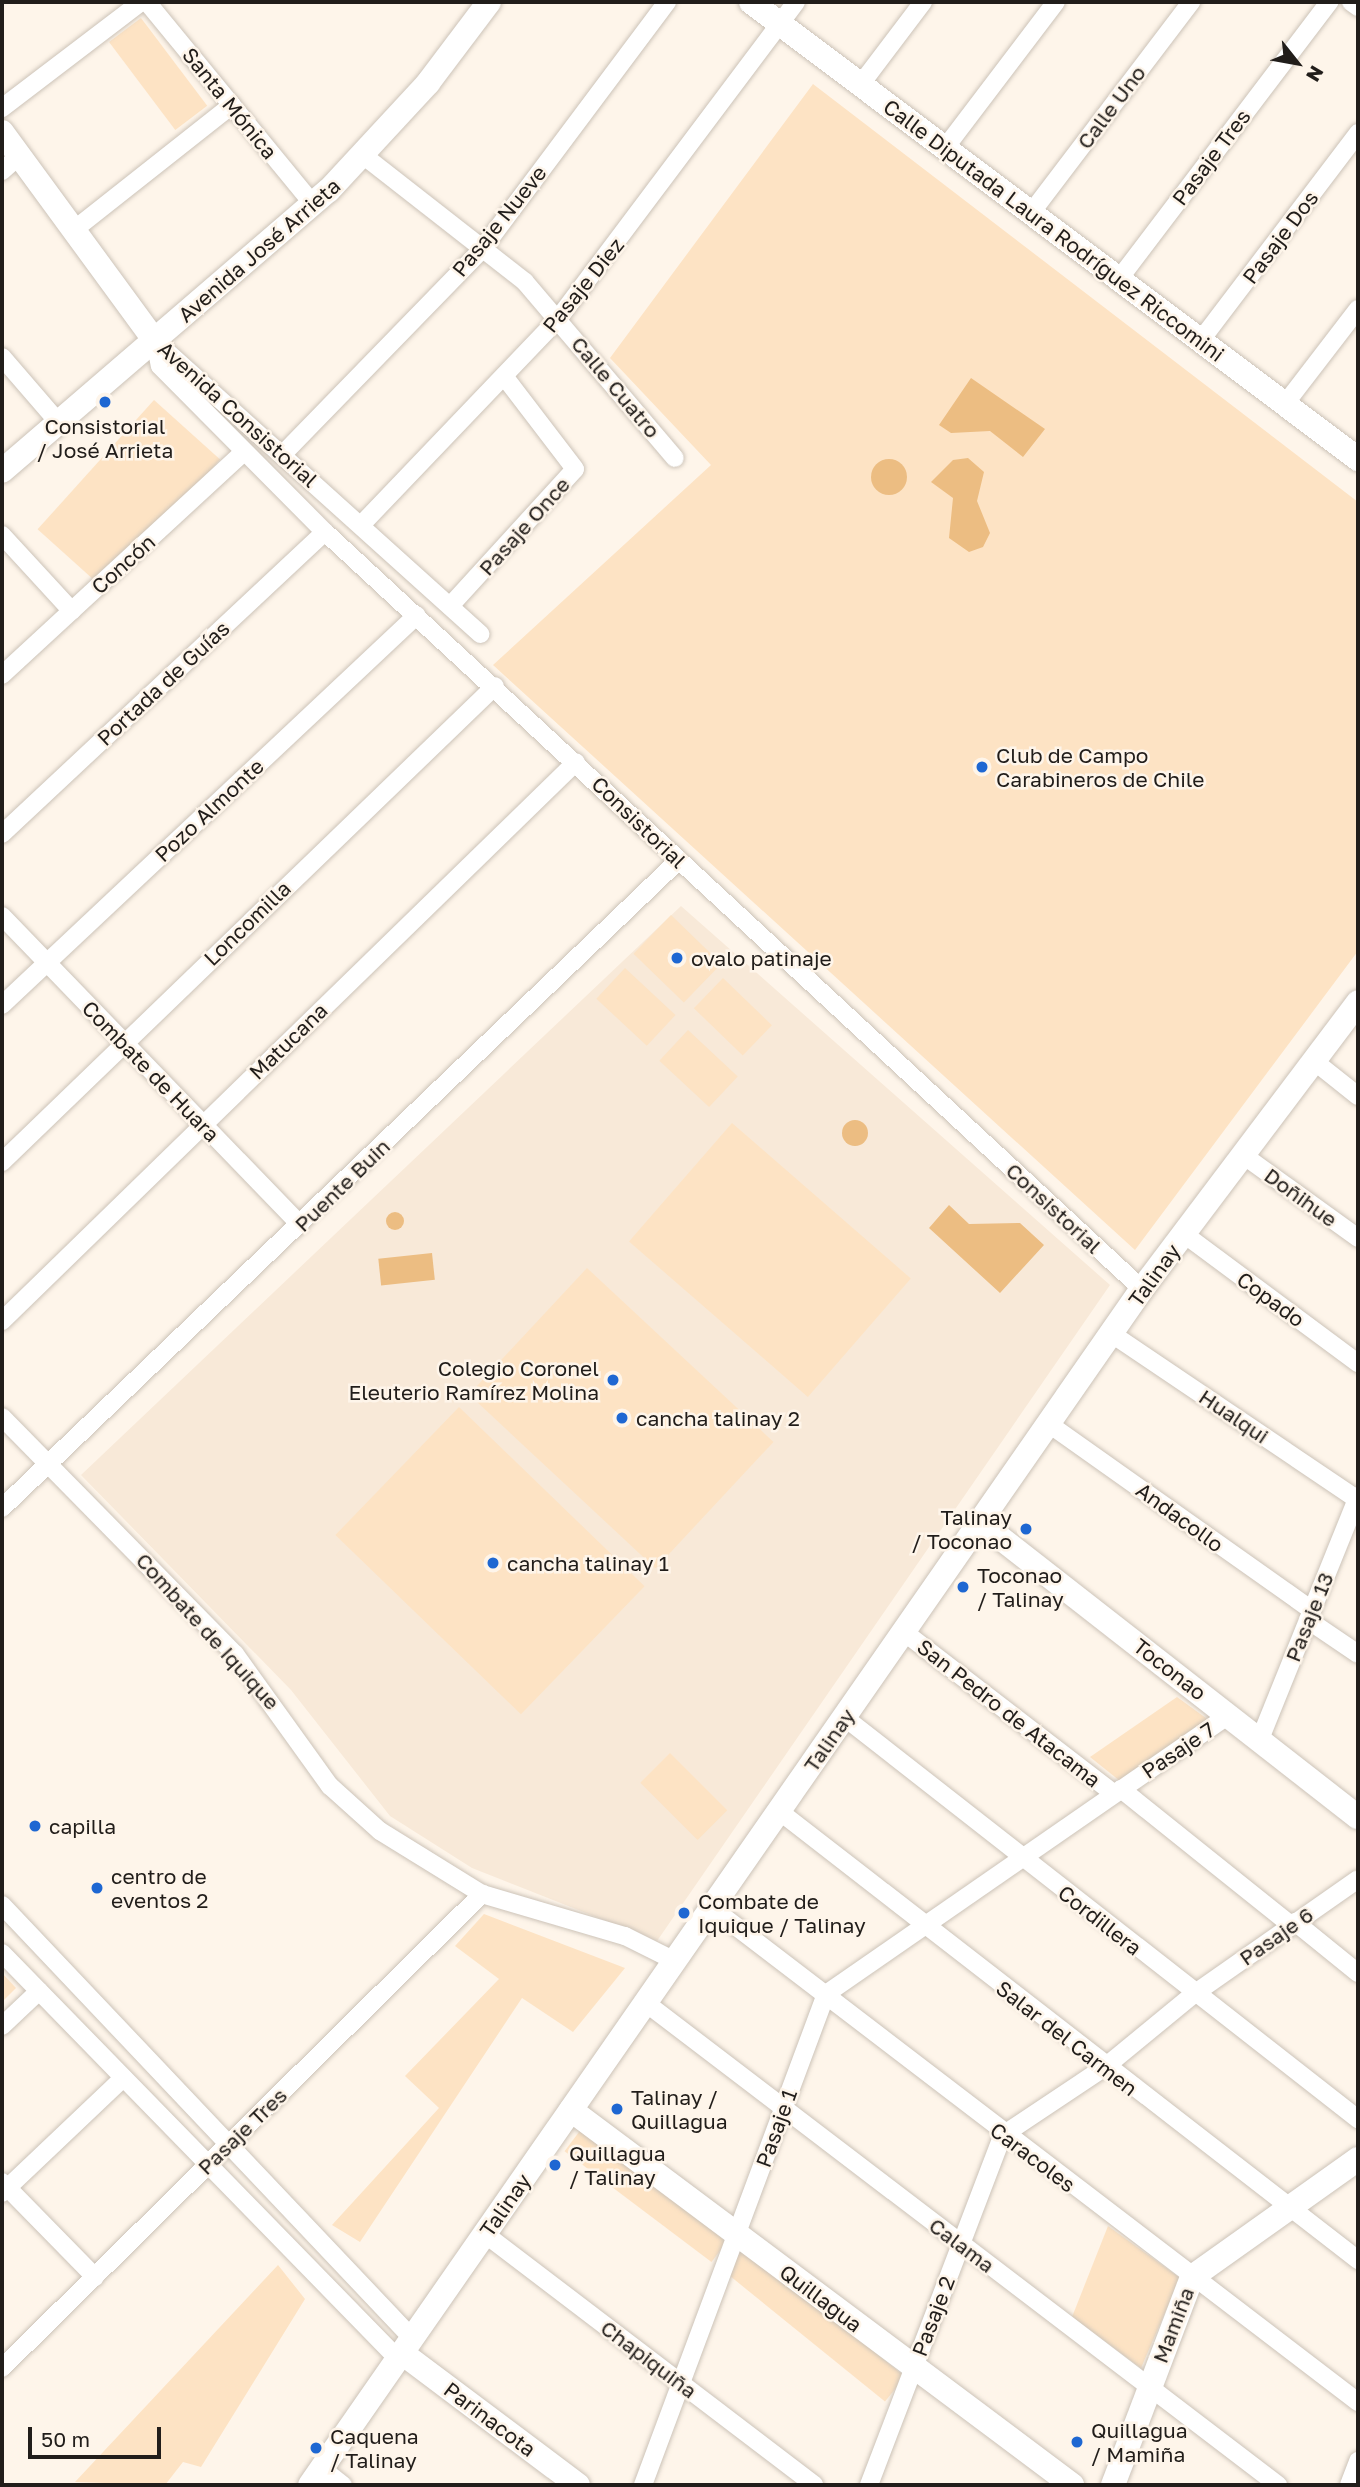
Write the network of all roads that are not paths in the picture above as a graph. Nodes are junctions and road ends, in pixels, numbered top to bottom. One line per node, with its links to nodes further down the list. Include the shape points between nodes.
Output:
1 (141, 2): 16 (street)
2 (147, 2): 15 (street, Santa Mónica)
3 (489, 2): 20 (street, Avenida José Arrieta)
4 (667, 2): 25 (street, Pasaje Nueve)
5 (751, 2): 13 (street, Calle Diputada Laura Rodríguez Riccomini)
6 (796, 2): 13 (street, Pasaje Diez)
7 (923, 2): 14 (street)
8 (1056, 2): 19 (street)
9 (1191, 2): 23 (street, Calle Uno)
10 (1329, 2): 26 (street, Pasaje Tres)
11 (1351, 2): 12 (street)
12 (1358, 7)
13 (781, 24): 14 (street, Calle Diputada Laura Rodríguez Riccomini); 28 (street, Pasaje Diez)
14 (861, 85): 19 (street, Calle Diputada Laura Rodríguez Riccomini)
15 (232, 105): 22 (street, Santa Mónica); 24 (street)
16 (2, 108)
17 (2, 132): 21 (street, Avenida Consistorial)
18 (1358, 133): 30 (street, Pasaje Dos)
19 (945, 148): 23 (street, Calle Diputada Laura Rodríguez Riccomini)
20 (363, 156): 22 (street, Avenida José Arrieta); 25 (street, Calle Cuatro)
21 (11, 163): 24 (street, Avenida Consistorial)
22 (313, 204): 29 (street, Avenida José Arrieta)
23 (1031, 213): 26 (street, Calle Diputada Laura Rodríguez Riccomini)
24 (75, 229): 29 (street, Avenida Consistorial)
25 (483, 248): 28 (street, Calle Cuatro); 36 (street, Pasaje Nueve)
26 (1119, 279): 30 (street, Calle Diputada Laura Rodríguez Riccomini)
27 (1358, 309): 33 (street)
28 (558, 319): 32 (street, Pasaje Diez); 37 (street, Calle Cuatro)
29 (155, 341): 34 (street, Avenida José Arrieta); 35 (street, Consistorial, via 160,366); 36 (street, Avenida Consistorial)
30 (1201, 341): 33 (street, Calle Diputada Laura Rodríguez Riccomini)
31 (2, 357): 34 (street)
32 (503, 376): 40 (street, Pasaje Diez); 43 (street, Pasaje Once, via 575,469)
33 (1285, 404): 38 (street, Calle Diputada Laura Rodríguez Riccomini)
34 (59, 423): 39 (street, Avenida José Arrieta)
35 (243, 453): 41 (street, Consistorial); 44 (street, Concón)
36 (283, 454): 40 (street, Avenida Consistorial)
37 (675, 458)
38 (1358, 459)
39 (2, 471)
40 (362, 524): 43 (street, Avenida Consistorial)
41 (325, 532): 45 (street, Consistorial); 50 (street, Portada de Guías)
42 (2, 536): 44 (street)
43 (450, 606): 46 (street, Avenida Consistorial)
44 (72, 611): 47 (street, Concón)
45 (417, 615): 48 (street, Consistorial); 53 (street, Pozo Almonte)
46 (480, 634)
47 (2, 675)
48 (495, 686): 49 (street, Consistorial); 56 (street, Loncomilla)
49 (576, 762): 51 (street, Consistorial); 59 (street, Matucana)
50 (2, 834)
51 (679, 860): 62 (street, Puente Buin); 65 (street, Consistorial)
52 (2, 916): 53 (street, Combate de Huara)
53 (46, 962): 55 (street, Pozo Almonte); 56 (street, Combate de Huara)
54 (1358, 1002): 57 (street, Talinay)
55 (2, 1005)
56 (123, 1041): 59 (street, Combate de Huara); 61 (street, Loncomilla)
57 (1314, 1061): 58 (street); 60 (street, Talinay)
58 (1358, 1096)
59 (202, 1124): 62 (street, Combate de Huara); 66 (street, Matucana)
60 (1243, 1155): 63 (street, Talinay); 64 (street, Doñihue)
61 (2, 1162)
62 (300, 1225): 71 (street, Puente Buin)
63 (1184, 1234): 65 (street, Talinay); 68 (street, Copado)
64 (1358, 1238)
65 (1142, 1289): 67 (street, Talinay)
66 (2, 1321)
67 (1112, 1334): 70 (street, Talinay); 72 (street, Hualqui)
68 (1358, 1363)
69 (2, 1418): 71 (street, Combate de Iquique)
70 (1049, 1424): 74 (street, Talinay); 75 (street, Andacollo)
71 (47, 1465): 73 (street, Puente Buin); 86 (street, Combate de Iquique, via 235,1654 330,1786 413,1856)
72 (1357, 1504): 75 (street, Pasaje 13)
73 (2, 1508)
74 (980, 1522): 76 (street, Talinay); 78 (street, Toconao)
75 (1310, 1615): 77 (street, Andacollo); 80 (street, Pasaje 13)
76 (904, 1632): 79 (street, Talinay); 81 (street, San Pedro de Atacama)
77 (1358, 1654)
78 (1229, 1715): 80 (street, Toconao); 81 (street, Pasaje 7)
79 (845, 1717): 82 (street, Talinay); 84 (street, Cordillera)
80 (1260, 1739): 83 (street, Toconao)
81 (1117, 1791): 84 (street, Pasaje 7); 89 (street, San Pedro de Atacama)
82 (779, 1811): 88 (street, Talinay); 90 (street, Salar del Carmen)
83 (1358, 1817)
84 (1024, 1860): 90 (street); 96 (street, Cordillera)
85 (1358, 1879): 89 (street, Pasaje 6)
86 (482, 1894): 92 (street, Combate de Iquique, via 625,1936); 105 (street, Pasaje Tres)
87 (2, 1905): 105 (street)
88 (712, 1908): 92 (street, Talinay); 95 (street, Caracoles)
89 (1293, 1923): 93 (street, San Pedro de Atacama); 96 (street, Pasaje 6)
90 (928, 1930): 95 (street); 99 (street, Salar del Carmen)
91 (2, 1953): 94 (street)
92 (675, 1961): 97 (street, Talinay)
93 (1358, 1973)
94 (39, 1991): 98 (street); 100 (street)
95 (826, 1994): 101 (street, Pasaje 1); 104 (street, Caracoles)
96 (1194, 1994): 99 (street); 103 (street, Cordillera)
97 (646, 2003): 101 (street, Calama); 102 (street, Talinay)
98 (2, 2026)
99 (1105, 2067): 104 (street); 109 (street, Salar del Carmen)
100 (123, 2078): 107 (street); 108 (street)
101 (784, 2106): 111 (street, Pasaje 1); 112 (street, Calama)
102 (571, 2110): 110 (street, Talinay); 111 (street, Quillagua)
103 (1358, 2119)
104 (1003, 2135): 112 (street, Pasaje 2); 115 (street, Caracoles)
105 (231, 2141): 107 (street, Pasaje Tres); 116 (street)
106 (1358, 2159): 109 (street, Mamiña)
107 (207, 2163): 114 (street, Pasaje Tres); 116 (street)
108 (4, 2187): 114 (street)
109 (1289, 2208): 113 (street, Salar del Carmen); 115 (street, Mamiña)
110 (485, 2234): 116 (street, Talinay); 119 (street, Chapiquiña)
111 (737, 2234): 117 (street, Quillagua); 119 (street, Pasaje 1)
112 (960, 2244): 117 (street, Pasaje 2); 120 (street, Calama)
113 (1358, 2260)
114 (95, 2277): 118 (street, Pasaje Tres)
115 (1192, 2277): 120 (street, Mamiña); 121 (street, Caracoles)
116 (404, 2350): 123 (street, Talinay); 125 (street, Parinacota)
117 (914, 2366): 128 (street, Pasaje 2); 129 (street, Quillagua)
118 (2, 2368)
119 (681, 2384): 126 (street, Pasaje 1); 127 (street, Chapiquiña)
120 (1150, 2386): 130 (street, Mamiña); 131 (street, Calama)
121 (1358, 2402)
122 (1358, 2461): 132 (street)
123 (316, 2477): 124 (street)
124 (343, 2485)
125 (578, 2485)
126 (643, 2485)
127 (814, 2485)
128 (869, 2485)
129 (1072, 2485)
130 (1113, 2485)
131 (1278, 2485)
132 (1349, 2485)

